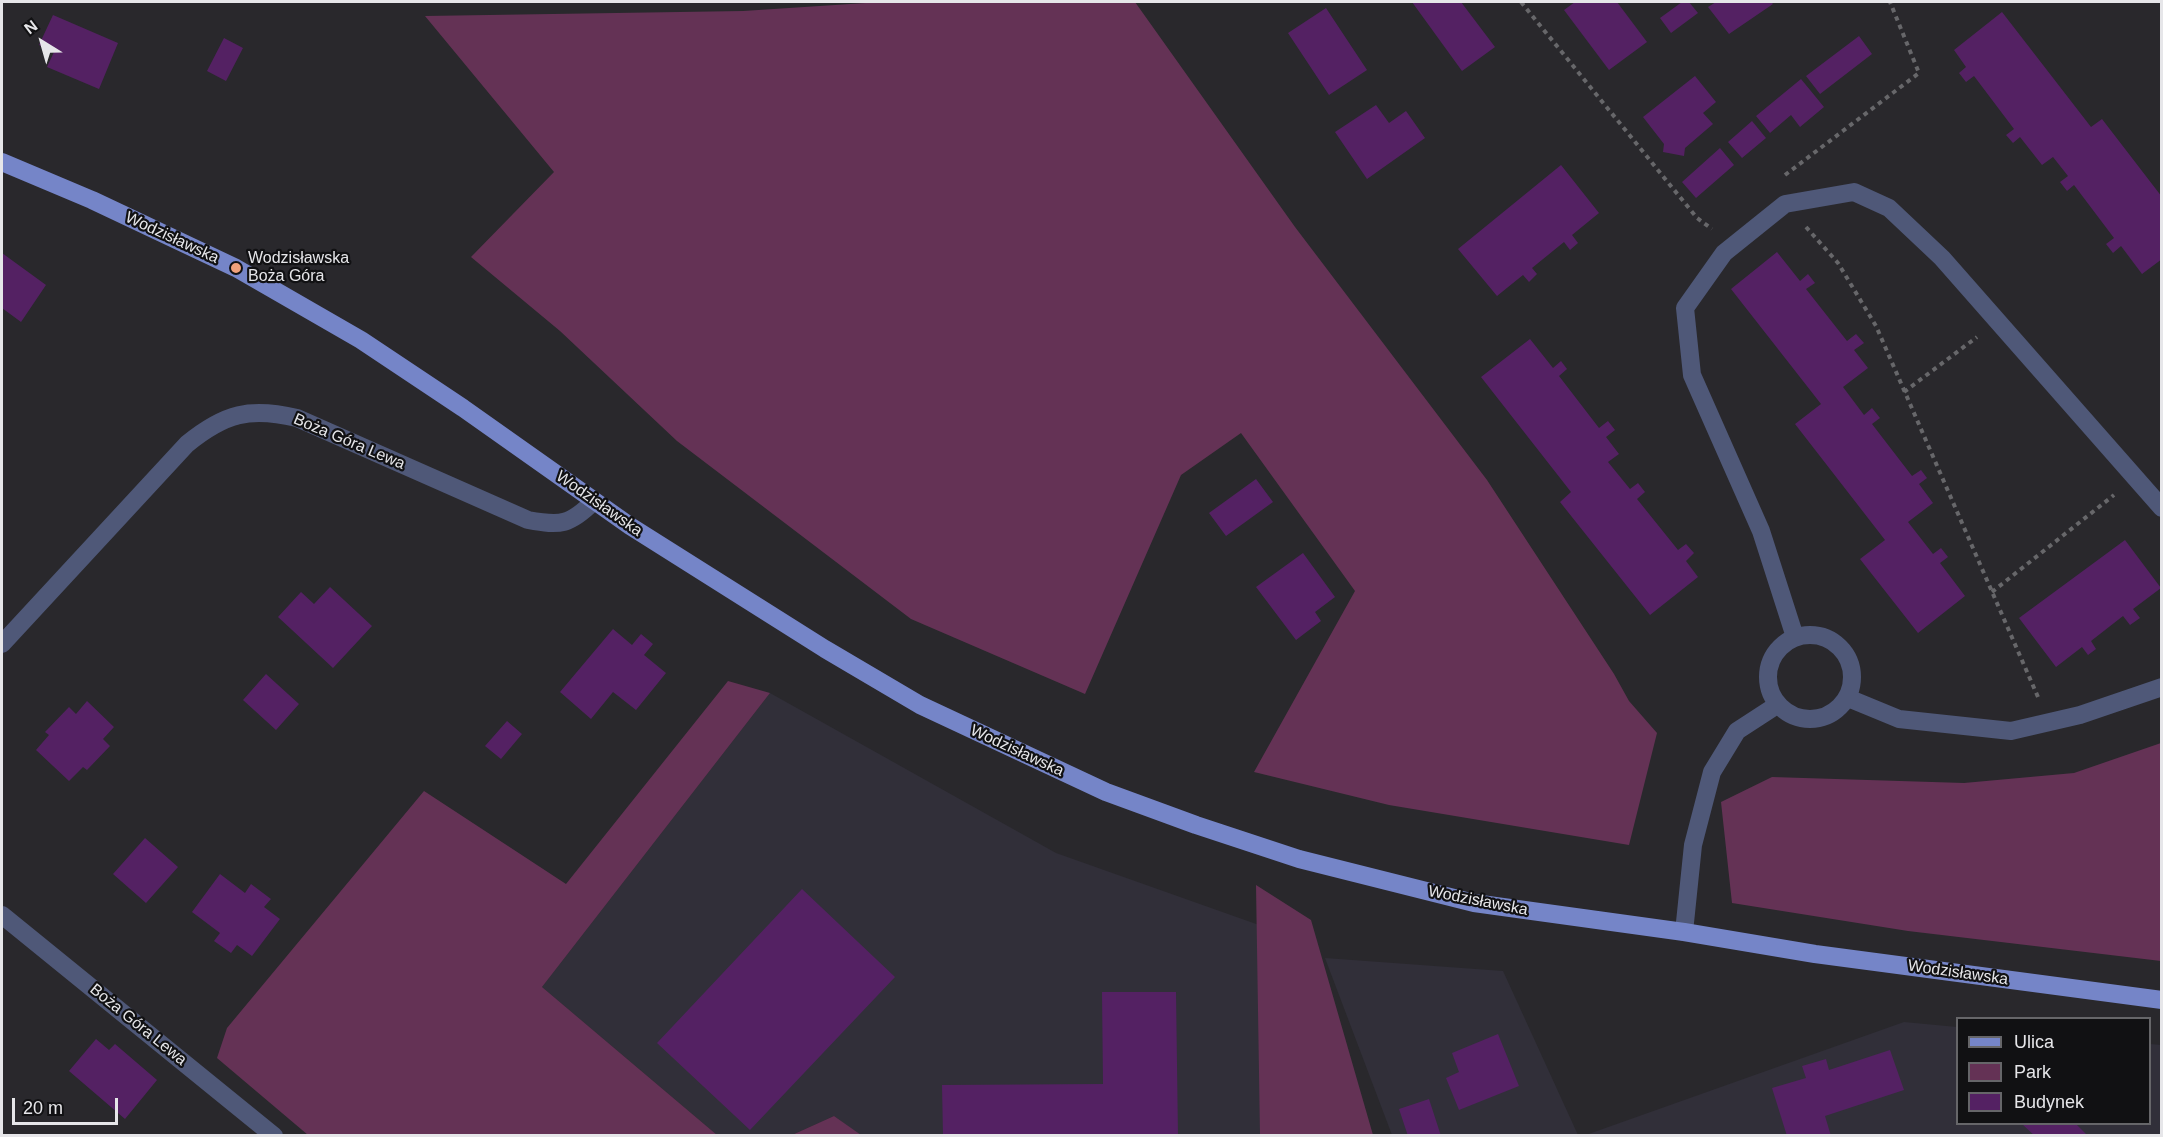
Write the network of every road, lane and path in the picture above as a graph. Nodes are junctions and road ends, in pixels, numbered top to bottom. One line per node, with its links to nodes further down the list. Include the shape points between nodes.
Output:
1 (1521, 2): 5 (path, via 1697,218)
2 (1890, 2): 4 (path, via 1918,73 1783,177)
3 (2, 162): 9 (main road, Wodzisławska, via 236,268 361,340)
4 (1785, 204): 6 (street, via 1854,192 1889,208 1942,258); 7 (path, via 1838,263 1876,326); 12 (street, via 1724,253 1685,308 1692,375 1761,531)
5 (1715, 231)
6 (1998, 322): 7 (path); 8 (street)
7 (1904, 392): 11 (path)
8 (2136, 478): 10 (street); 11 (path)
9 (594, 501): 13 (street, Boża Góra Lewa, via 570,520 553,524 528,520 297,418 271,412 239,414 208,427 188,444); 19 (main road, Wodzisławska, via 738,595 920,705 1106,792 1299,859 1474,903)
10 (2162, 508)
11 (1992, 592): 17 (path)
12 (1795, 637): 15 (street, via 1824,637 1842,649 1853,669); 16 (street, via 1776,652 1767,674)
13 (2, 644)
14 (2162, 687): 17 (street)
15 (1848, 698): 16 (street, via 1834,713 1815,720 1794,717); 17 (street, via 1899,718 2011,731)
16 (1777, 705): 19 (street, via 1737,731 1712,772 1693,844)
17 (2049, 723)
18 (2, 915): 21 (street, Boża Góra Lewa)
19 (1684, 932): 20 (main road, Wodzisławska)
20 (2162, 1000)
21 (274, 1136)

